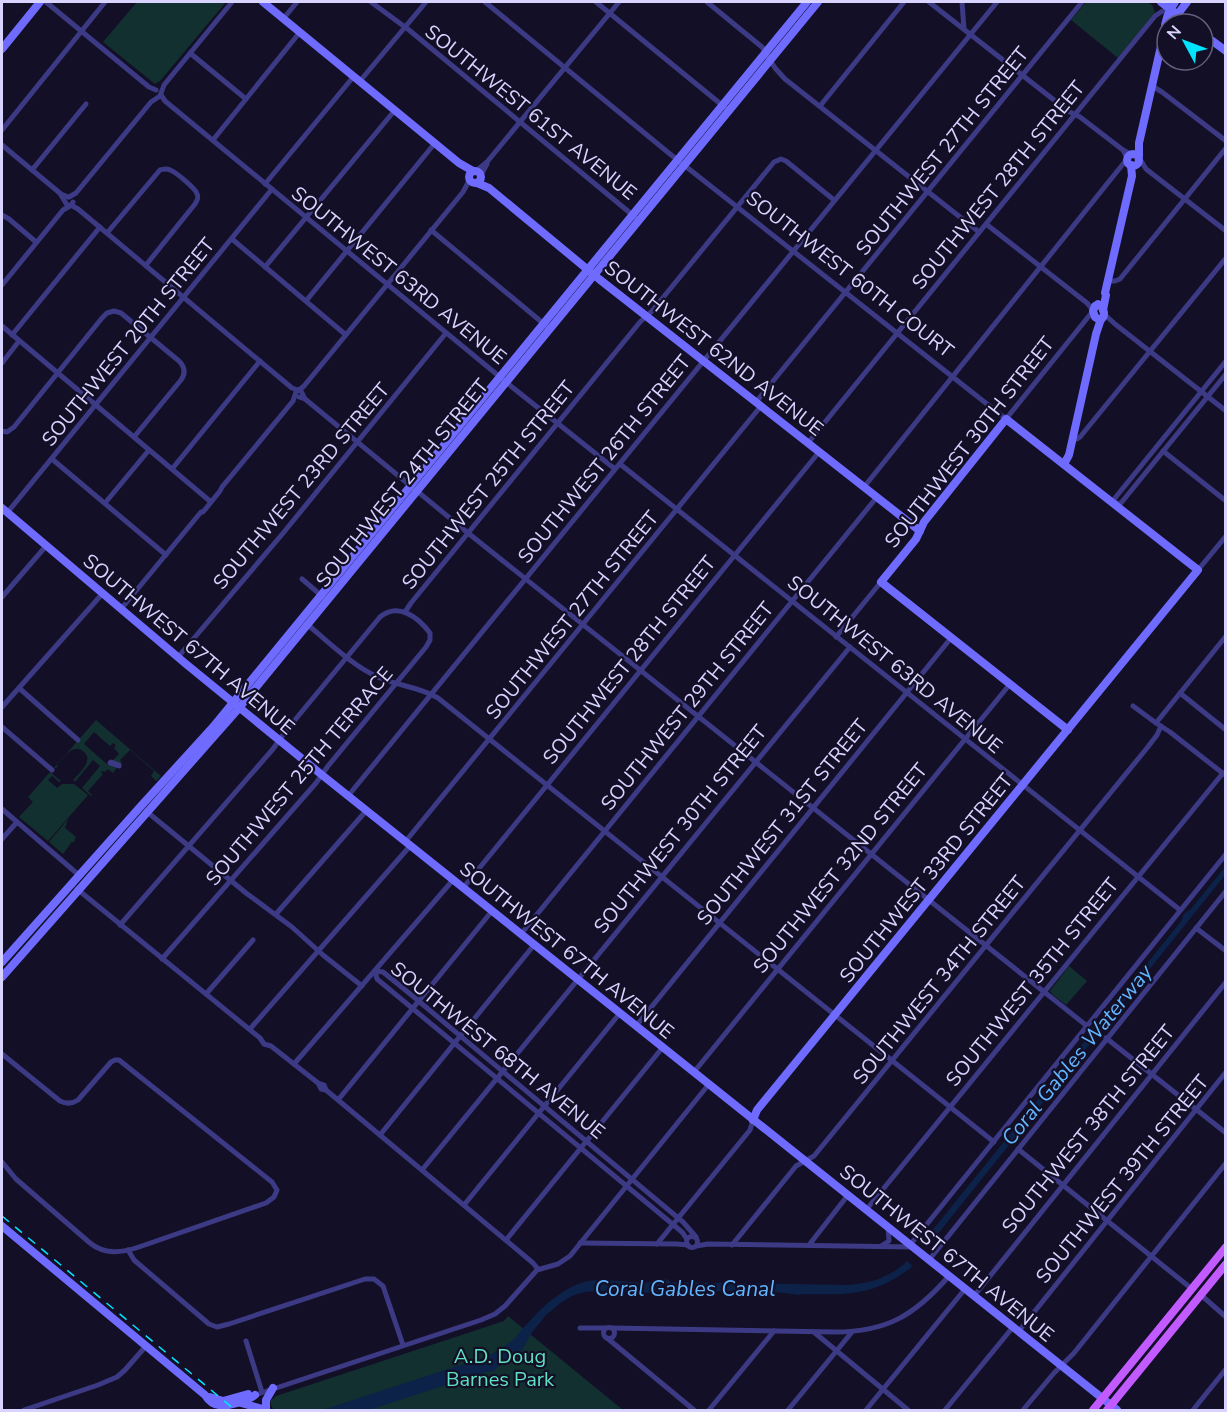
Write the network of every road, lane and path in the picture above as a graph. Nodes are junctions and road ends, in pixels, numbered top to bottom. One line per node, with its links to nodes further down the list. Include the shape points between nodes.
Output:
1 (40, 2): 28 (street)
2 (46, 2): 25 (street)
3 (105, 2): 25 (street)
4 (233, 2): 29 (street)
5 (263, 2): 23 (street, SOUTHWEST 62ND AVENUE)
6 (297, 2): 23 (street)
7 (371, 2): 24 (street, SOUTHWEST 61ST AVENUE)
8 (426, 2): 24 (street)
9 (485, 2): 31 (street, SOUTHWEST 60TH COURT)
10 (596, 2): 22 (street)
11 (619, 2): 22 (street)
12 (707, 2): 30 (street, via 762,47)
13 (807, 2): 30 (street, SOUTHWEST 24TH STREET)
14 (818, 2): 30 (street, SOUTHWEST 24TH STREET)
15 (904, 2): 39 (street)
16 (929, 2): 27 (street)
17 (963, 2): 27 (street)
18 (997, 2): 27 (street, SOUTHWEST 26TH STREET)
19 (1082, 2): 33 (street, SOUTHWEST 27TH STREET)
20 (1161, 2): 21 (street)
21 (1173, 5): 42 (street, SOUTHWEST 28TH STREET, via 1155,16)
22 (609, 13): 31 (street); 40 (street)
23 (284, 18): 26 (street, SOUTHWEST 62ND AVENUE)
24 (404, 27): 34 (street); 43 (street, SOUTHWEST 61ST AVENUE)
25 (82, 31): 36 (street); 44 (street)
26 (300, 32): 34 (street, SOUTHWEST 62ND AVENUE); 37 (street)
27 (967, 32): 33 (street); 50 (street, SOUTHWEST 26TH STREET)
28 (2, 49)
29 (190, 53): 36 (street); 37 (street)
30 (767, 56): 39 (street, via 781,75); 40 (street, SOUTHWEST 24TH STREET)
31 (565, 67): 43 (street); 52 (street, SOUTHWEST 60TH COURT)
32 (1156, 72): 35 (street)
33 (1022, 75): 42 (street); 57 (street, SOUTHWEST 27TH STREET)
34 (357, 79): 41 (street, SOUTHWEST 62ND AVENUE); 55 (street)
35 (1152, 86): 46 (street); 51 (street)
36 (157, 94): 45 (street, SOUTHWEST 63RD AVENUE); 60 (street)
37 (246, 99): 45 (street)
38 (86, 104): 53 (street)
39 (820, 106): 50 (street)
40 (725, 108): 52 (street, SOUTHWEST 24TH STREET)
41 (394, 110): 47 (street, SOUTHWEST 62ND AVENUE); 64 (street)
42 (1074, 115): 51 (street); 65 (street, SOUTHWEST 28TH STREET)
43 (520, 122): 54 (street); 63 (street, SOUTHWEST 61ST AVENUE)
44 (2, 130)
45 (213, 140): 55 (street, SOUTHWEST 63RD AVENUE)
46 (1226, 141)
47 (435, 143): 54 (street, SOUTHWEST 62ND AVENUE); 73 (street)
48 (2, 145): 53 (street)
49 (1226, 148): 58 (street)
50 (875, 149): 57 (street); 59 (street, SOUTHWEST 26TH STREET)
51 (1132, 159): 58 (street); 77 (street); 80 (street, via 1132,176)
52 (681, 162): 61 (street, SOUTHWEST 60TH COURT); 63 (street, SOUTHWEST 24TH STREET)
53 (32, 170): 60 (street)
54 (475, 177): 67 (street); 79 (street, SOUTHWEST 62ND AVENUE)
55 (265, 184): 56 (street, SOUTHWEST 63RD AVENUE)
56 (272, 189): 64 (street, SOUTHWEST 63RD AVENUE); 71 (street, SOUTHWEST 20TH STREET)
57 (928, 191): 69 (street); 83 (street, SOUTHWEST 27TH STREET)
58 (1184, 199): 68 (street); 80 (street, via 1120,279)
59 (834, 200): 61 (street, SOUTHWEST 25TH STREET, via 779,159); 74 (street, SOUTHWEST 26TH STREET)
60 (69, 202): 66 (street); 72 (street)
61 (738, 207): 74 (street, SOUTHWEST 60TH COURT); 87 (street, SOUTHWEST 25TH STREET)
62 (2, 215): 72 (street)
63 (636, 217): 79 (street, SOUTHWEST 24TH STREET)
64 (306, 218): 73 (street, SOUTHWEST 63RD AVENUE); 78 (street)
65 (986, 224): 69 (street, SOUTHWEST 28TH STREET); 77 (street)
66 (100, 227): 70 (street); 92 (street)
67 (431, 230): 81 (street); 89 (street)
68 (1226, 231)
69 (979, 232): 91 (street, SOUTHWEST 28TH STREET)
70 (107, 233): 76 (street); 76 (street, via 156,174 165,169 173,171 193,188 197,200)
71 (232, 239): 78 (street); 84 (street, SOUTHWEST 20TH STREET)
72 (36, 242): 82 (street)
73 (346, 251): 81 (street, SOUTHWEST 63RD AVENUE); 85 (street)
74 (793, 251): 83 (street, SOUTHWEST 60TH COURT); 97 (street, SOUTHWEST 26TH STREET)
75 (1226, 258): 96 (street)
76 (146, 265): 84 (street)
77 (1041, 266): 86 (street); 103 (street)
78 (265, 267): 85 (street)
79 (591, 272): 87 (street, SOUTHWEST 62ND AVENUE); 89 (street, SOUTHWEST 24TH STREET)
80 (1108, 281): 86 (street)
81 (387, 284): 90 (street, SOUTHWEST 63RD AVENUE); 93 (street)
82 (2, 285)
83 (846, 292): 91 (street, SOUTHWEST 60TH COURT); 108 (street, SOUTHWEST 27TH STREET)
84 (184, 297): 94 (street, SOUTHWEST 20TH STREET); 98 (street)
85 (306, 301): 93 (street)
86 (1098, 313): 96 (street); 111 (street, SOUTHWEST 30TH STREET, via 1083,324); 115 (street)
87 (647, 316): 97 (street, SOUTHWEST 62ND AVENUE); 112 (street, SOUTHWEST 25TH STREET)
88 (2, 326): 92 (street)
89 (547, 326): 104 (street, SOUTHWEST 24TH STREET)
90 (447, 333): 104 (street, SOUTHWEST 63RD AVENUE); 116 (street, SOUTHWEST 23RD STREET)
91 (897, 333): 103 (street, SOUTHWEST 60TH COURT); 117 (street, SOUTHWEST 28TH STREET)
92 (12, 335): 95 (street)
93 (346, 335): 106 (street)
94 (150, 338): 101 (street, via 114,311 102,318); 109 (street, SOUTHWEST 20TH STREET); 114 (street, via 179,362 184,374)
95 (20, 341): 100 (street); 101 (street)
96 (1149, 352): 105 (street); 115 (street, via 1080,437)
97 (704, 360): 108 (street, SOUTHWEST 62ND AVENUE); 122 (street, SOUTHWEST 26TH STREET)
98 (260, 361): 106 (street); 124 (street)
99 (1226, 361): 105 (street)
100 (2, 363)
101 (58, 373): 109 (street); 113 (street, via 14,427)
102 (1226, 374): 107 (street)
103 (953, 376): 111 (street, SOUTHWEST 60TH COURT); 126 (street)
104 (503, 380): 112 (street, SOUTHWEST 63RD AVENUE); 127 (street, SOUTHWEST 24TH STREET)
105 (1201, 391): 107 (street); 132 (street)
106 (299, 393): 116 (street); 129 (street)
107 (1207, 396): 110 (street); 119 (street)
108 (759, 404): 117 (street, SOUTHWEST 62ND AVENUE); 134 (street, SOUTHWEST 27TH STREET)
109 (96, 405): 114 (street); 121 (street, SOUTHWEST 20TH STREET)
110 (1226, 411)
111 (1006, 419): 123 (street, SOUTHWEST 60TH COURT); 135 (street, SOUTHWEST 30TH STREET)
112 (557, 424): 125 (street, SOUTHWEST 63RD AVENUE); 136 (street, SOUTHWEST 25TH STREET)
113 (4, 431)
114 (134, 437): 118 (street)
115 (1072, 439): 123 (street)
116 (357, 442): 127 (street); 157 (street, SOUTHWEST 23RD STREET)
117 (808, 443): 120 (street, SOUTHWEST 62ND AVENUE)
118 (149, 450): 124 (street); 131 (street)
119 (1163, 451): 130 (street); 132 (street, via 1121,503)
120 (819, 452): 126 (street, SOUTHWEST 62ND AVENUE); 140 (street, SOUTHWEST 28TH STREET)
121 (52, 459): 131 (street); 133 (street, SOUTHWEST 20TH STREET)
122 (620, 464): 125 (street, SOUTHWEST 26TH STREET); 134 (street, SOUTHWEST 63RD AVENUE)
123 (1064, 464): 132 (street, SOUTHWEST 60TH COURT)
124 (172, 469): 129 (street)
125 (615, 469): 143 (street, SOUTHWEST 26TH STREET)
126 (864, 487): 128 (street, SOUTHWEST 62ND AVENUE)
127 (413, 489): 136 (street); 147 (street, SOUTHWEST 24TH STREET)
128 (877, 497): 135 (street, SOUTHWEST 62ND AVENUE); 148 (street, SOUTHWEST 29TH STREET)
129 (210, 501): 139 (street)
130 (1226, 501)
131 (105, 503): 139 (street)
132 (1114, 504): 141 (street, SOUTHWEST 60TH COURT)
133 (4, 510): 138 (street, SOUTHWEST 67TH AVENUE)
134 (677, 510): 140 (street, SOUTHWEST 63RD AVENUE); 152 (street, SOUTHWEST 27TH STREET)
135 (920, 531): 144 (street, SOUTHWEST 30TH STREET)
136 (468, 533): 143 (street); 150 (street, SOUTHWEST 25TH STREET)
137 (1226, 536): 141 (street, SOUTHWEST 33RD STREET)
138 (46, 546): 145 (street, SOUTHWEST 67TH AVENUE); 146 (street)
139 (166, 555): 149 (street)
140 (735, 556): 148 (street, SOUTHWEST 63RD AVENUE); 159 (street, SOUTHWEST 28TH STREET)
141 (1198, 570): 172 (street, SOUTHWEST 33RD STREET)
142 (302, 579): 147 (street)
143 (525, 579): 152 (street); 165 (street, SOUTHWEST 26TH STREET)
144 (881, 582): 154 (street, SOUTHWEST 30TH STREET); 155 (street)
145 (103, 594): 149 (street, SOUTHWEST 67TH AVENUE); 162 (street)
146 (2, 597)
147 (324, 598): 151 (street, SOUTHWEST 24TH STREET)
148 (792, 601): 154 (street, SOUTHWEST 63RD AVENUE); 169 (street, SOUTHWEST 29TH STREET)
149 (121, 609): 157 (street, SOUTHWEST 67TH AVENUE)
150 (405, 612): 158 (street, SOUTHWEST 25TH STREET, via 394,610 382,615); 160 (street, SOUTHWEST 25TH TERRACE, via 428,629 431,638)
151 (304, 622): 158 (street); 166 (street, SOUTHWEST 24TH STREET)
152 (583, 624): 159 (street); 174 (street, SOUTHWEST 27TH STREET)
153 (1226, 636): 164 (street, SOUTHWEST 34TH STREET)
154 (836, 637): 156 (street, SOUTHWEST 63RD AVENUE)
155 (951, 638): 161 (street); 163 (street, SOUTHWEST 31ST STREET)
156 (850, 647): 163 (street, SOUTHWEST 63RD AVENUE); 179 (street, SOUTHWEST 30TH STREET)
157 (178, 657): 166 (street, SOUTHWEST 67TH AVENUE)
158 (347, 657): 160 (street, via 373,675); 177 (street, SOUTHWEST 25TH STREET)
159 (641, 671): 169 (street); 183 (street, SOUTHWEST 28TH STREET)
160 (396, 684): 165 (street); 182 (street, SOUTHWEST 25TH TERRACE)
161 (1010, 684): 172 (street); 175 (street, SOUTHWEST 32ND STREET)
162 (19, 688): 168 (street); 176 (street)
163 (907, 693): 175 (street, SOUTHWEST 63RD AVENUE); 187 (street, SOUTHWEST 31ST STREET)
164 (1180, 693): 170 (street, SOUTHWEST 34TH STREET); 173 (street)
165 (431, 694): 174 (street); 185 (street, SOUTHWEST 26TH STREET)
166 (236, 706): 177 (street, SOUTHWEST 67TH AVENUE); 178 (street, SOUTHWEST 24TH STREET)
167 (1133, 706): 170 (street)
168 (2, 707)
169 (698, 716): 179 (street); 192 (street, SOUTHWEST 29TH STREET)
170 (1158, 724): 181 (street); 193 (street, SOUTHWEST 34TH STREET, via 1148,748)
171 (2, 727): 180 (street)
172 (1068, 730): 184 (street, SOUTHWEST 33RD STREET)
173 (1226, 730)
174 (489, 739): 183 (street); 195 (street, SOUTHWEST 27TH STREET)
175 (964, 739): 184 (street, SOUTHWEST 63RD AVENUE); 197 (street, SOUTHWEST 32ND STREET)
176 (78, 740)
177 (279, 740): 182 (street, SOUTHWEST 67TH AVENUE); 196 (street, SOUTHWEST 25TH STREET)
178 (190, 759): 186 (street, SOUTHWEST 24TH STREET); 190 (street, SOUTHWEST 24TH STREET)
179 (756, 762): 187 (street); 200 (street, SOUTHWEST 30TH STREET)
180 (52, 770)
181 (1224, 774): 201 (street, SOUTHWEST 35TH STREET)
182 (322, 775): 185 (street, SOUTHWEST 67TH AVENUE); 204 (street, SOUTHWEST 25TH TERRACE)
183 (547, 785): 192 (street); 206 (street, SOUTHWEST 28TH STREET)
184 (1022, 785): 193 (street, SOUTHWEST 63RD AVENUE); 209 (street, SOUTHWEST 33RD STREET)
185 (348, 796): 189 (street, SOUTHWEST 67TH AVENUE)
186 (141, 806): 190 (street, SOUTHWEST 68TH AVENUE); 199 (street, SOUTHWEST 24TH STREET)
187 (814, 808): 197 (street); 213 (street, SOUTHWEST 31ST STREET)
188 (2, 809): 191 (street)
189 (366, 811): 195 (street, SOUTHWEST 67TH AVENUE); 212 (street)
190 (147, 812): 196 (street, SOUTHWEST 68TH AVENUE); 203 (street, SOUTHWEST 24TH STREET)
191 (17, 822): 194 (street); 199 (street)
192 (605, 831): 200 (street); 216 (street, SOUTHWEST 29TH STREET)
193 (1080, 831): 201 (street, SOUTHWEST 63RD AVENUE); 219 (street, SOUTHWEST 34TH STREET)
194 (2, 839)
195 (408, 844): 202 (street, SOUTHWEST 67TH AVENUE); 220 (street, SOUTHWEST 27TH STREET)
196 (188, 846): 204 (street, SOUTHWEST 68TH AVENUE); 214 (street, SOUTHWEST 25TH STREET)
197 (871, 854): 209 (street); 224 (street, SOUTHWEST 32ND STREET)
198 (1226, 854): 210 (street)
199 (79, 875): 203 (street); 205 (street, SOUTHWEST 24TH STREET)
200 (662, 877): 213 (street); 227 (street, SOUTHWEST 30TH STREET)
201 (1137, 877): 210 (street, SOUTHWEST 63RD AVENUE); 230 (street, SOUTHWEST 35TH STREET)
202 (453, 880): 206 (street, SOUTHWEST 67TH AVENUE); 225 (street)
203 (86, 881): 207 (street, SOUTHWEST 24TH STREET)
204 (231, 881): 212 (street, SOUTHWEST 68TH AVENUE); 222 (street, SOUTHWEST 25TH TERRACE)
205 (71, 884): 207 (street); 223 (street, SOUTHWEST 24TH STREET)
206 (463, 888): 211 (street, SOUTHWEST 67TH AVENUE)
207 (78, 891): 214 (street); 226 (street, SOUTHWEST 24TH STREET)
208 (1226, 891): 215 (street)
209 (929, 899): 219 (street); 235 (street, SOUTHWEST 33RD STREET)
210 (1180, 910): 237 (street)
211 (492, 911): 216 (street, SOUTHWEST 67TH AVENUE); 232 (street)
212 (276, 914): 220 (street, SOUTHWEST 68TH AVENUE)
213 (720, 923): 224 (street); 236 (street, SOUTHWEST 31ST STREET)
214 (120, 925): 222 (street)
215 (1196, 928): 221 (street); 240 (street)
216 (521, 934): 218 (street, SOUTHWEST 67TH AVENUE)
217 (253, 940): 231 (street)
218 (534, 945): 227 (street, SOUTHWEST 67TH AVENUE); 239 (street)
219 (986, 945): 230 (street); 244 (street, SOUTHWEST 34TH STREET)
220 (318, 951): 229 (street, SOUTHWEST 68TH AVENUE); 238 (street, SOUTHWEST 27TH STREET)
221 (1226, 951)
222 (162, 959): 231 (street)
223 (2, 962)
224 (777, 969): 235 (street); 247 (street, SOUTHWEST 32ND STREET)
225 (375, 970): 229 (street); 232 (street, SOUTHWEST 68TH AVENUE, via 383,972); 233 (street, SOUTHWEST 68TH AVENUE, via 377,979)
226 (2, 977)
227 (578, 980): 234 (street, SOUTHWEST 67TH AVENUE); 246 (street, SOUTHWEST 30TH STREET)
228 (1226, 981): 249 (street, SOUTHWEST 38TH STREET)
229 (362, 986): 245 (street)
230 (1044, 992): 237 (street); 254 (street, SOUTHWEST 35TH STREET)
231 (206, 994): 238 (street)
232 (418, 1001): 233 (street); 239 (street, SOUTHWEST 68TH AVENUE)
233 (413, 1008): 241 (street, SOUTHWEST 68TH AVENUE); 252 (street)
234 (620, 1013): 236 (street, SOUTHWEST 67TH AVENUE); 253 (street)
235 (835, 1015): 244 (street); 257 (street, SOUTHWEST 33RD STREET, via 757,1110)
236 (636, 1026): 242 (street, SOUTHWEST 67TH AVENUE)
237 (1087, 1026): 261 (street)
238 (250, 1029): 245 (street)
239 (460, 1036): 241 (street); 246 (street, SOUTHWEST 68TH AVENUE)
240 (1107, 1038): 249 (street); 263 (street)
241 (455, 1043): 250 (street, SOUTHWEST 68TH AVENUE); 259 (street)
242 (663, 1047): 247 (street, SOUTHWEST 67TH AVENUE); 260 (street)
243 (2, 1054): 290 (street, via 67,1104 78,1100 117,1059 273,1182 277,1190 266,1203)
244 (892, 1060): 254 (street); 264 (street, SOUTHWEST 34TH STREET, via 814,1156)
245 (294, 1064): 252 (street)
246 (502, 1071): 250 (street, SOUTHWEST 30TH STREET); 253 (street, SOUTHWEST 68TH AVENUE)
247 (693, 1072): 251 (street, SOUTHWEST 67TH AVENUE)
248 (1226, 1072): 255 (street, SOUTHWEST 39TH STREET)
249 (1151, 1074): 255 (street); 269 (street, SOUTHWEST 38TH STREET)
250 (497, 1077): 256 (street, SOUTHWEST 68TH AVENUE); 267 (street, SOUTHWEST 30TH STREET)
251 (710, 1084): 257 (street, SOUTHWEST 67TH AVENUE); 268 (street)
252 (338, 1100): 259 (street)
253 (544, 1106): 256 (street); 260 (street, SOUTHWEST 68TH AVENUE)
254 (950, 1107): 261 (street); 273 (street, SOUTHWEST 35TH STREET)
255 (1196, 1109): 258 (street); 275 (street, SOUTHWEST 39TH STREET)
256 (539, 1113): 262 (street, SOUTHWEST 68TH AVENUE); 272 (street)
257 (753, 1120): 264 (street, SOUTHWEST 67TH AVENUE); 274 (street, SOUTHWEST 33RD STREET, via 750,1130)
258 (1226, 1133)
259 (380, 1135): 267 (street)
260 (586, 1142): 262 (street); 268 (street, SOUTHWEST 68TH AVENUE)
261 (994, 1142): 289 (street)
262 (581, 1148): 270 (street, SOUTHWEST 68TH AVENUE); 280 (street)
263 (1018, 1149): 269 (street); 293 (street)
264 (805, 1161): 271 (street, SOUTHWEST 67TH AVENUE); 285 (street, SOUTHWEST 34TH STREET, via 796,1166)
265 (2, 1162): 290 (street, via 16,1179 95,1247)
266 (1226, 1163): 292 (street)
267 (422, 1170): 272 (street)
268 (632, 1179): 270 (street); 274 (street, SOUTHWEST 68TH AVENUE)
269 (1063, 1185): 275 (street); 300 (street, SOUTHWEST 38TH STREET)
270 (627, 1186): 276 (street, SOUTHWEST 68TH AVENUE); 282 (street)
271 (848, 1195): 273 (street, SOUTHWEST 67TH AVENUE); 286 (street)
272 (464, 1205): 280 (street)
273 (866, 1210): 278 (street, SOUTHWEST 67TH AVENUE)
274 (678, 1218): 276 (street, SOUTHWEST 33RD STREET); 279 (street, SOUTHWEST 68TH AVENUE)
275 (1108, 1221): 292 (street); 304 (street, SOUTHWEST 39TH STREET)
276 (673, 1225): 281 (street, SOUTHWEST 68TH AVENUE); 283 (street, SOUTHWEST 33RD STREET)
277 (2, 1226): 312 (street)
278 (888, 1227): 288 (street, via 889,1241); 289 (street, SOUTHWEST 67TH AVENUE)
279 (697, 1238): 281 (street, via 691,1236); 284 (street, SOUTHWEST 68TH AVENUE); 287 (street)
280 (506, 1240): 295 (street)
281 (687, 1242): 283 (street); 287 (street)
282 (580, 1243): 283 (street); 295 (street, via 562,1263)
283 (657, 1244)
284 (708, 1244): 285 (street); 287 (street)
285 (732, 1245): 286 (street)
286 (808, 1245): 288 (street)
287 (696, 1246)
288 (881, 1246): 289 (street)
289 (912, 1246): 293 (street, SOUTHWEST 67TH AVENUE)
290 (128, 1250): 311 (street, via 134,1260 194,1312 220,1326 365,1279 377,1280 383,1286)
291 (1223, 1250): 298 (main road); 299 (main road, via 1200,1285)
292 (1152, 1256): 298 (street); 315 (street)
293 (929, 1260): 296 (street, SOUTHWEST 67TH AVENUE)
294 (1226, 1264): 299 (main road)
295 (538, 1269): 311 (street, via 495,1314)
296 (950, 1276): 297 (street, SOUTHWEST 67TH AVENUE); 308 (street, via 931,1297 903,1317)
297 (965, 1289): 300 (street, SOUTHWEST 67TH AVENUE); 318 (street)
298 (1192, 1289): 321 (main road)
299 (1201, 1295): 301 (street); 323 (main road)
300 (974, 1296): 304 (street, SOUTHWEST 67TH AVENUE)
301 (1226, 1317)
302 (580, 1328): 303 (street)
303 (595, 1329): 305 (street); 309 (street)
304 (1016, 1329): 315 (street, SOUTHWEST 67TH AVENUE); 331 (street, SOUTHWEST 39TH STREET)
305 (611, 1331): 306 (street); 309 (street, via 612,1338); 309 (street, via 603,1331); 313 (street)
306 (774, 1331): 307 (street); 327 (street)
307 (813, 1332): 308 (street); 314 (street)
308 (852, 1332): 314 (street)
309 (605, 1337): 313 (street)
310 (246, 1341): 319 (street)
311 (403, 1345): 317 (street)
312 (146, 1346): 320 (street); 324 (street, via 113,1379)
313 (616, 1346): 326 (street)
314 (837, 1351): 318 (street); 328 (street)
315 (1062, 1366): 321 (street, SOUTHWEST 67TH AVENUE); 332 (street)
316 (1226, 1370): 334 (street)
317 (273, 1388): 319 (street); 325 (street)
318 (883, 1390): 329 (street); 330 (street)
319 (258, 1393): 320 (street, via 222,1401); 322 (street); 325 (street)
320 (205, 1395): 322 (street, via 219,1406)
321 (1102, 1399): 323 (street, SOUTHWEST 67TH AVENUE); 333 (main road)
322 (240, 1402): 325 (street)
323 (1112, 1409)
324 (24, 1410)
325 (265, 1410)
326 (694, 1410)
327 (709, 1410)
328 (788, 1410)
329 (866, 1410)
330 (908, 1410)
331 (945, 1410)
332 (1023, 1410)
333 (1093, 1410)
334 (1193, 1410)

